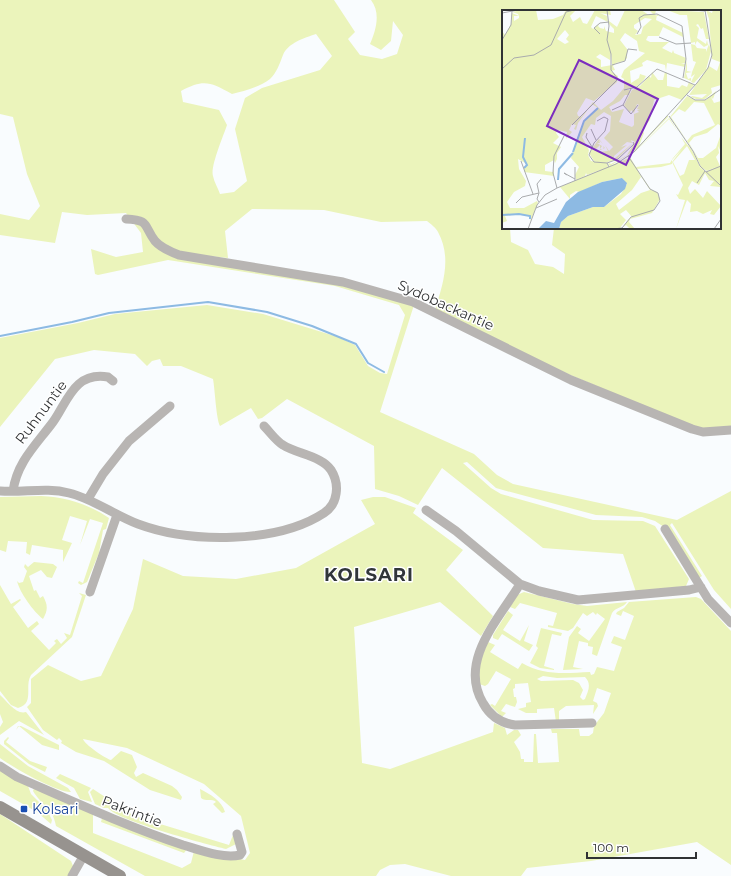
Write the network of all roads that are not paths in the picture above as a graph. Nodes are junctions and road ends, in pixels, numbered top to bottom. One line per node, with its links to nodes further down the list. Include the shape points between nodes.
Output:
1 (126, 219): 5 (street, Sydobackantie, via 146,223 159,245 179,255 299,274 380,291 413,302 571,380 692,429 703,432)
2 (113, 381): 7 (street, Ruhnuntie, via 108,377 98,376 85,381 72,391 54,420 25,457 17,472)
3 (170, 406): 8 (street, via 142,429 117,455 102,474)
4 (264, 426): 10 (street, via 282,445 329,467 335,477 335,501 328,511 302,524 272,532 230,538 182,536 138,524)
5 (731, 430)
6 (0, 490): 7 (street)
7 (13, 491): 8 (street, via 52,490)
8 (88, 499): 10 (street)
9 (426, 510): 12 (street, via 456,531)
10 (117, 515): 14 (street)
11 (665, 530): 13 (street)
12 (520, 584): 13 (street, via 578,600); 16 (street, via 480,648 474,675 480,698 494,716 505,723)
13 (701, 587): 15 (street, via 713,605)
14 (90, 592)
15 (731, 623)
16 (592, 723)
17 (0, 766): 19 (street, Pakrintie, via 17,777 132,828 192,848 217,854 240,855 242,852)
18 (0, 807): 20 (main road)
19 (237, 834)
20 (84, 855): 21 (street); 22 (main road)
21 (72, 876)
22 (120, 876)

